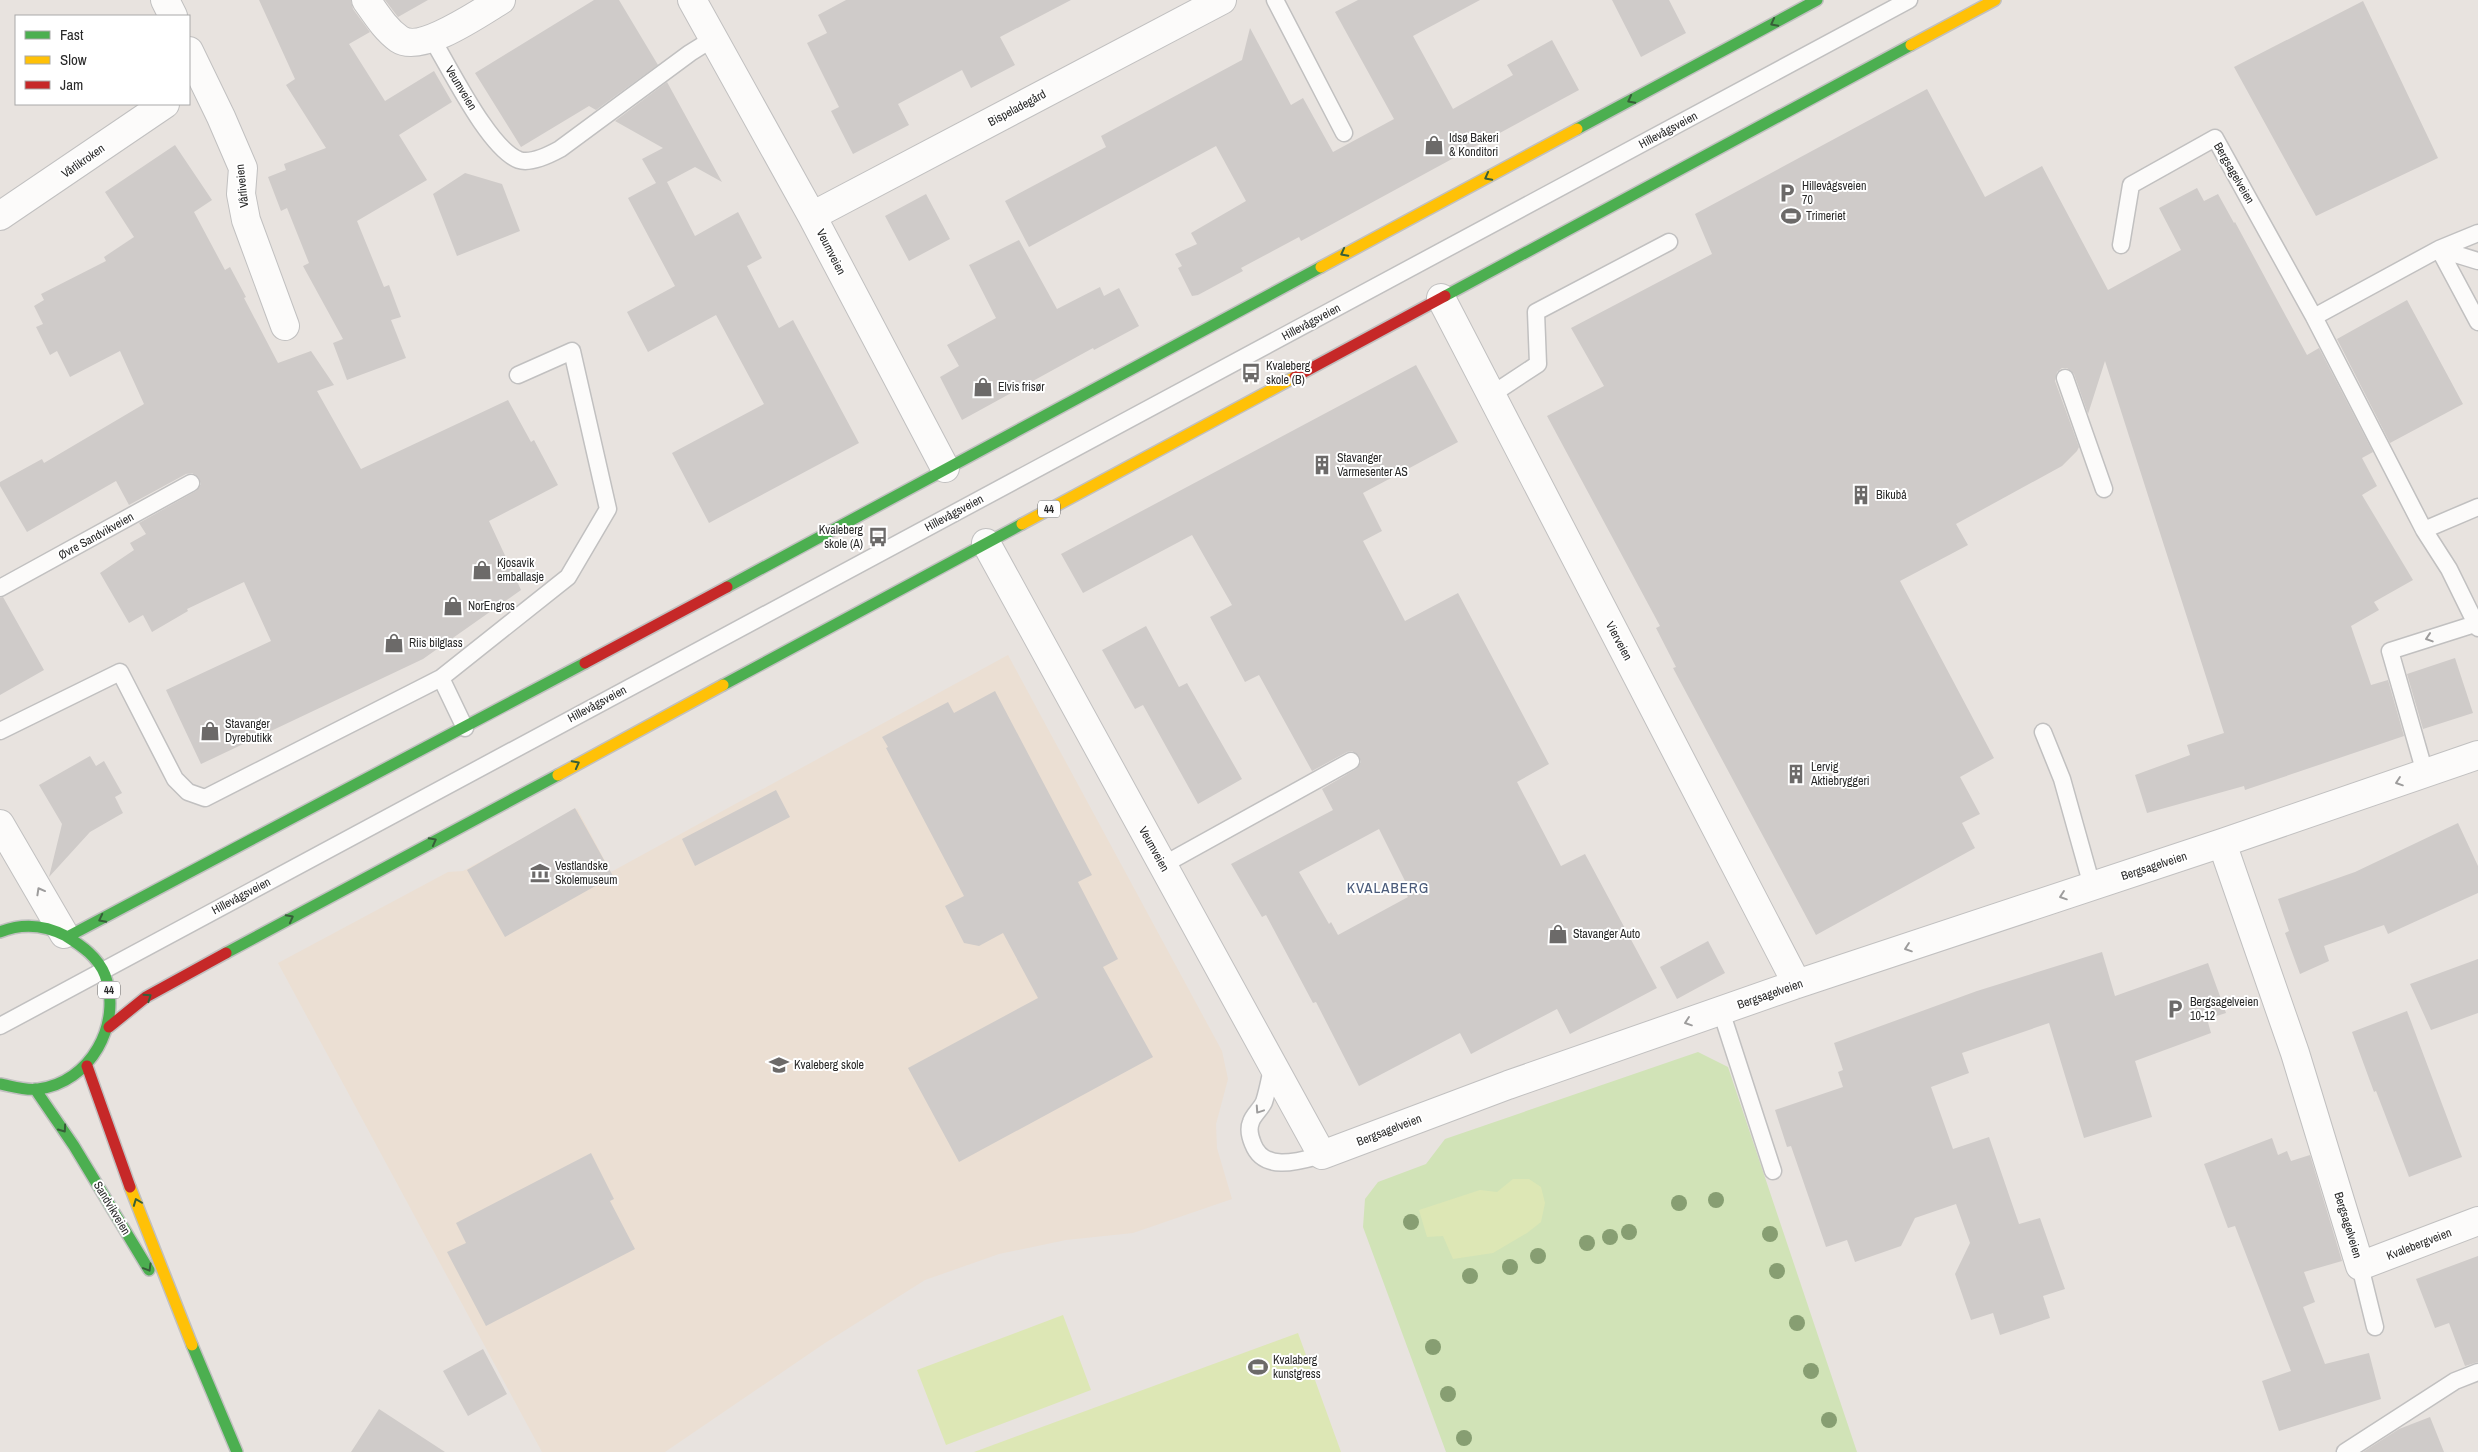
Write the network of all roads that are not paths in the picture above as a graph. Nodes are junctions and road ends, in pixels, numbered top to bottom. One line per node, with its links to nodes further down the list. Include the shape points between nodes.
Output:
1 (165, 0): 10 (street)
2 (366, 0): 12 (street, via 383,24 400,40)
3 (501, 0): 12 (street)
4 (692, 0): 11 (street, Veumveien)
5 (1222, 0): 18 (street, Bispeladegård)
6 (1275, 0): 16 (lane)
7 (1817, 0): 31 (main road, one-way to 31)
8 (1909, 0): 52 (lane, Hillevågsveien)
9 (1995, 0): 24 (main road, 44)
10 (172, 15)
11 (714, 38): 12 (lane, Veumveien, via 560,149 545,157 521,161 505,153 489,134); 18 (street, Veumveien)
12 (432, 39)
13 (190, 56): 14 (street, Vårliveien)
14 (195, 84): 27 (street, Vårliveien, via 221,117 243,168 241,194 246,220)
15 (164, 105): 17 (street, Vårlikroken)
16 (1344, 133)
17 (0, 216)
18 (812, 216): 31 (street, Veumveien)
19 (2478, 234): 22 (lane)
20 (1669, 242): 30 (lane, via 1536,312 1538,364)
21 (2121, 245): 25 (lane, Bergsagelveien, via 2131,185 2215,138)
22 (2439, 249): 23 (lane); 25 (lane); 26 (lane)
23 (2478, 261)
24 (1441, 298): 30 (street, Vierveien); 36 (main road, 44)
25 (2314, 317): 35 (lane, Bergsagelveien)
26 (2478, 322)
27 (285, 326)
28 (518, 375): 39 (lane, via 572,351 608,509 568,577)
29 (2065, 378): 33 (lane)
30 (1491, 394): 53 (street, Vierveien)
31 (945, 468): 40 (main road)
32 (191, 483): 37 (lane, Øvre Sandvikveien)
33 (2104, 489)
34 (2478, 507): 35 (lane)
35 (2424, 530): 38 (lane, Bergsagelveien, via 2449,569)
36 (986, 543): 48 (street, Veumveien); 56 (main road, 44, one-way to 36, via 146,997 171,983)
37 (0, 588)
38 (2477, 626): 45 (lane, one-way to 45, via 2390,651)
39 (440, 678): 40 (lane); 41 (lane, via 205,798 188,792 176,780 120,672)
40 (465, 728): 51 (main road, one-way to 51)
41 (0, 731)
42 (2043, 732): 49 (lane, via 2062,779)
43 (2478, 755): 45 (street, Bergsagelveien)
44 (1351, 761): 48 (lane)
45 (2425, 773): 47 (street, Bergsagelveien, one-way to 47)
46 (0, 824): 51 (street, one-way to 46)
47 (2222, 843): 49 (street, Bergsagelveien); 64 (street, Bergsagelveien, via 2295,1053)
48 (1163, 865): 57 (street, Veumveien)
49 (2092, 886): 53 (street, Bergsagelveien, one-way to 53)
50 (0, 932): 51 (main road, 44, via 25,926 45,927)
51 (66, 935): 52 (main road, 44, via 94,957)
52 (102, 971): 55 (lane, Hillevågsveien); 56 (main road, 44, via 111,998)
53 (1797, 984): 54 (street, Bergsagelveien)
54 (1721, 1011): 61 (street, Bergsagelveien, one-way to 61, via 1508,1085); 62 (lane)
55 (0, 1026)
56 (109, 1027): 58 (main road, 44)
57 (1273, 1064): 61 (street, Veumveien); 61 (lane, one-way to 61, via 1263,1104 1251,1122 1249,1135 1254,1148 1263,1159 1274,1162 1291,1163)
58 (88, 1066): 60 (main road, 44, via 64,1082); 66 (main road, Sandvikveien, one-way to 58)
59 (0, 1084): 60 (main road, 44)
60 (35, 1089): 66 (main road, Sandvikveien, one-way to 66, via 74,1146)
61 (1322, 1155)
62 (1773, 1171)
63 (2478, 1221): 64 (street, Kvalebergveien)
64 (2360, 1266): 65 (lane)
65 (2375, 1327)
66 (185, 1329): 68 (main road, Sandvikveien)
67 (2478, 1372): 69 (lane, via 2454,1381)
68 (237, 1452)
69 (2345, 1452)

